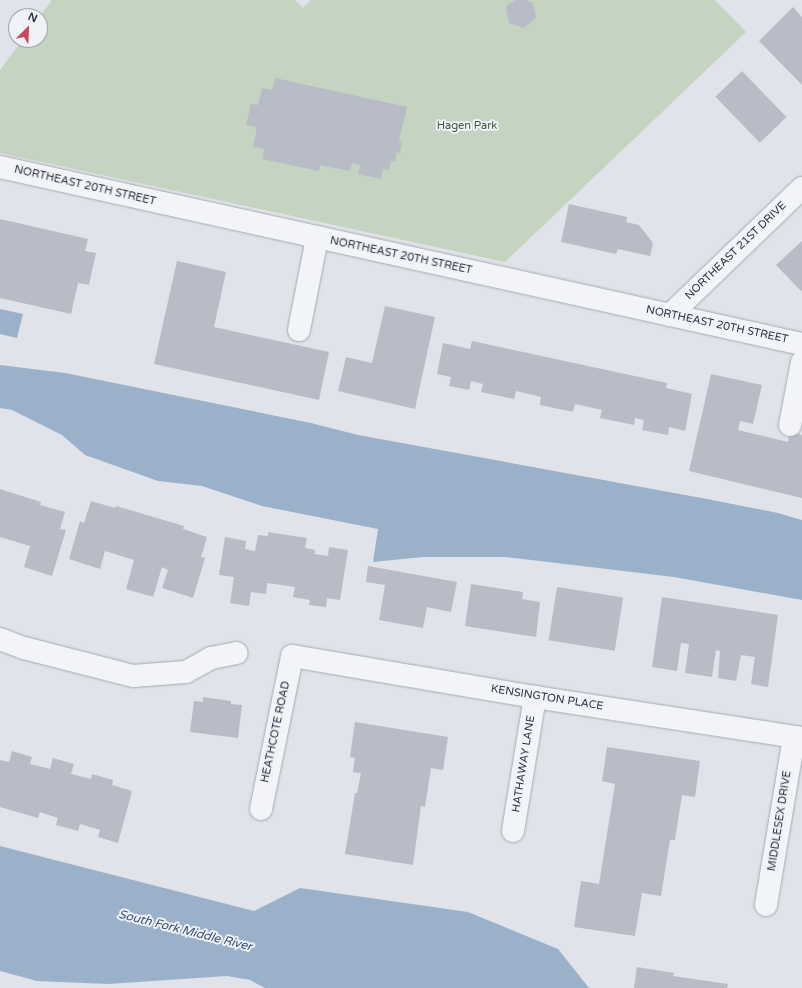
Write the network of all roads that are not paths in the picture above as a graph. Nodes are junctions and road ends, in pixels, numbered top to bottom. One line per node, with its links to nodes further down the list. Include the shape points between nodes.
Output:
1 (0, 167): 3 (street, NORTHEAST 20TH STREET)
2 (802, 188): 4 (street, NORTHEAST 21ST DRIVE)
3 (317, 238): 4 (street, NORTHEAST 20TH STREET); 5 (street)
4 (670, 315): 6 (street, NORTHEAST 20TH STREET)
5 (299, 330)
6 (802, 344)
7 (802, 362): 8 (street)
8 (790, 425)
9 (0, 639): 10 (street, via 24,648 133,676 186,672 211,658)
10 (237, 653)
11 (292, 656): 12 (street, KENSINGTON PLACE); 14 (street, HEATHCOTE ROAD)
12 (535, 698): 13 (street, KENSINGTON PLACE); 15 (street, HATHAWAY LANE)
13 (798, 737): 16 (street, MIDDLESEX DRIVE)
14 (260, 809)
15 (513, 831)
16 (766, 905)

